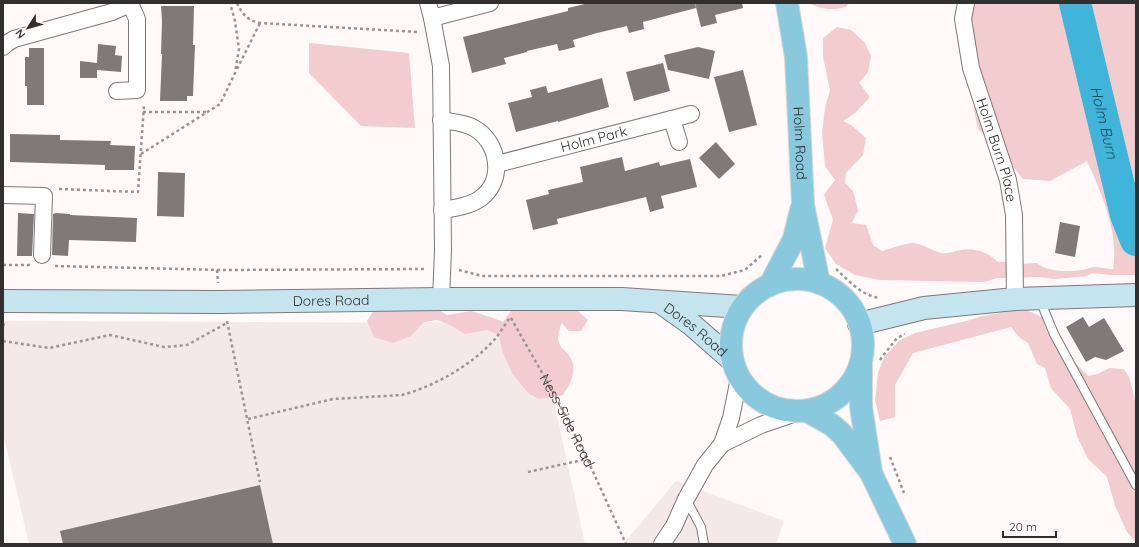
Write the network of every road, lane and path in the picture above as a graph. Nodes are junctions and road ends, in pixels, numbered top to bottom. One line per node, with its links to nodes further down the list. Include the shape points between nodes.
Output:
1 (129, 3): 10 (street, via 112,12 14,39); 12 (street, via 137,19)
2 (230, 3): 11 (path, via 238,49)
3 (237, 3): 9 (path, via 244,16)
4 (428, 3): 8 (street)
5 (490, 3): 8 (street)
6 (787, 3): 24 (main road, Holm Road, via 796,57)
7 (966, 3): 38 (street, Holm Burn Place, via 963,20 971,68 1009,187 1014,215)
8 (432, 18): 9 (path, via 419,32); 18 (street, via 441,66)
9 (260, 23): 11 (path)
10 (3, 47)
11 (236, 72): 15 (path, via 220,104)
12 (137, 90): 13 (street); 14 (path, via 144,103)
13 (117, 91)
14 (143, 112): 15 (path); 20 (path)
15 (207, 112): 20 (path)
16 (691, 114): 17 (street, Holm Park)
17 (672, 119): 19 (street); 21 (street, Holm Park)
18 (441, 120): 21 (street, via 474,127 486,137); 25 (street)
19 (678, 142)
20 (141, 154): 23 (path, via 138,192 60,188)
21 (497, 164): 25 (street, via 492,186 481,198 470,204)
22 (3, 195): 23 (street)
23 (44, 196): 27 (street)
24 (802, 205): 32 (main road, Holm Road); 33 (main road, via 794,239)
25 (442, 210): 30 (street)
26 (767, 249): 30 (path, via 745,270 721,276 482,276)
27 (41, 262): 28 (path); 31 (path)
28 (3, 265)
29 (832, 266): 36 (path, via 863,292 872,297)
30 (442, 269): 31 (path); 35 (street)
31 (217, 270): 40 (path)
32 (819, 283): 33 (main road, via 803,279); 44 (main road, via 839,294 851,308)
33 (770, 285): 42 (main road, via 755,294)
34 (1127, 295): 37 (main road)
35 (441, 298): 40 (main road, Dores Road); 41 (main road, Dores Road, via 622,299)
36 (884, 298)
37 (1039, 298): 38 (main road); 57 (lane, via 1054,334)
38 (1015, 299): 44 (main road, via 924,308)
39 (3, 301): 40 (main road, Dores Road)
40 (219, 302): 43 (path)
41 (659, 302): 42 (main road, Dores Road); 48 (main road, Dores Road, via 691,324)
42 (742, 308): 48 (main road, via 733,326 730,341)
43 (227, 322): 46 (path, via 187,345 164,347 110,335 49,348); 50 (path)
44 (859, 324): 47 (main road)
45 (907, 333): 47 (path, via 897,338 882,357)
46 (3, 341)
47 (870, 361): 49 (main road, via 843,393 827,405); 55 (main road, via 861,407)
48 (735, 368): 49 (main road, via 752,394 763,403 784,411); 51 (street, via 731,418)
49 (803, 411): 51 (street, via 761,425); 55 (main road, via 819,417 837,429)
50 (248, 419): 53 (path, Ness-Side Road, via 332,399 402,395 412,392 469,363 495,339 510,317 558,401); 56 (path)
51 (722, 444): 59 (street, via 705,465)
52 (888, 451): 58 (path)
53 (587, 459): 54 (path); 60 (path, Ness-Side Road)
54 (528, 472)
55 (871, 473): 63 (main road)
56 (260, 482)
57 (1136, 485)
58 (906, 498)
59 (686, 499): 61 (street, via 674,526); 62 (lane, via 701,527)
60 (626, 544)
61 (662, 544)
62 (704, 544)
63 (905, 544)

